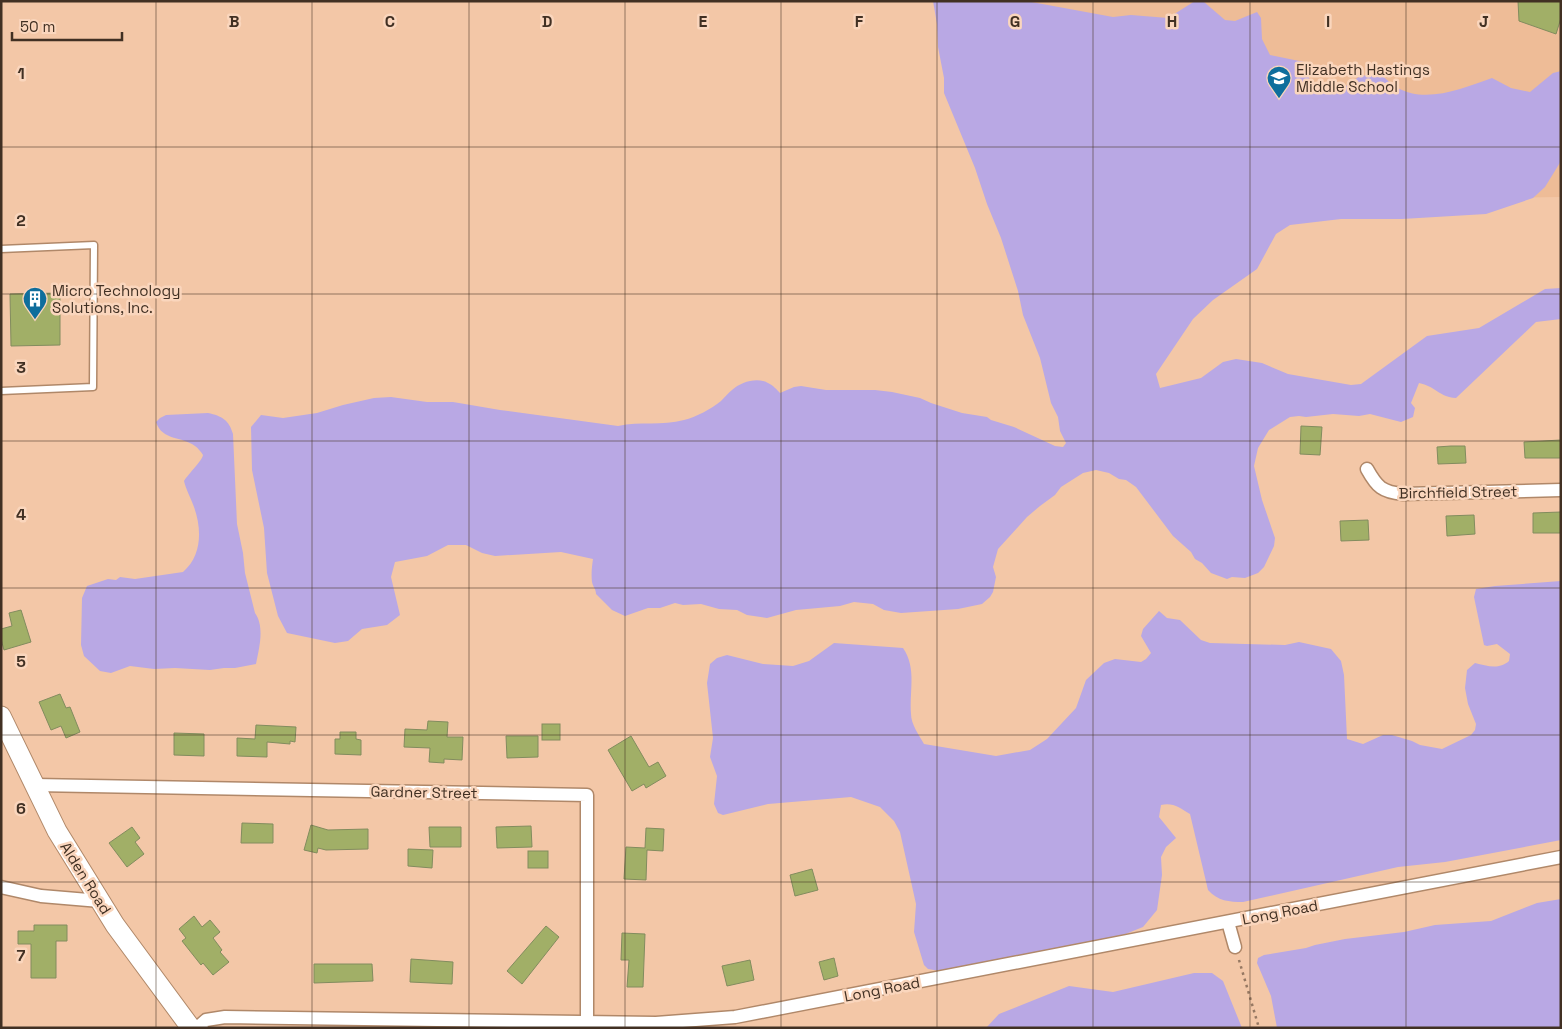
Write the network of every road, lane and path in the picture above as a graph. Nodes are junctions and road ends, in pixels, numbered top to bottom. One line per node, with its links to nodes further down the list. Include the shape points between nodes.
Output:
1 (1, 249): 2 (lane, via 94,245 93,387)
2 (1, 391)
3 (1367, 469): 4 (street, Birchfield Street, via 1374,482 1390,493)
4 (1561, 490)
5 (1, 716): 6 (main road, Alden Road)
6 (35, 785): 9 (main road, Alden Road, via 57,831); 12 (street, Gardner Street, via 587,795)
7 (1561, 857): 10 (street, Long Road)
8 (1, 888): 9 (street, via 41,896)
9 (100, 901): 14 (main road, Alden Road)
10 (1228, 922): 11 (street); 13 (street, Long Road, via 772,1010)
11 (1235, 946): 16 (path)
12 (587, 1022): 13 (street, Long Road); 15 (street, Long Road, via 226,1017 206,1020)
13 (656, 1025)
14 (190, 1028)
15 (197, 1028)
16 (1259, 1028)

